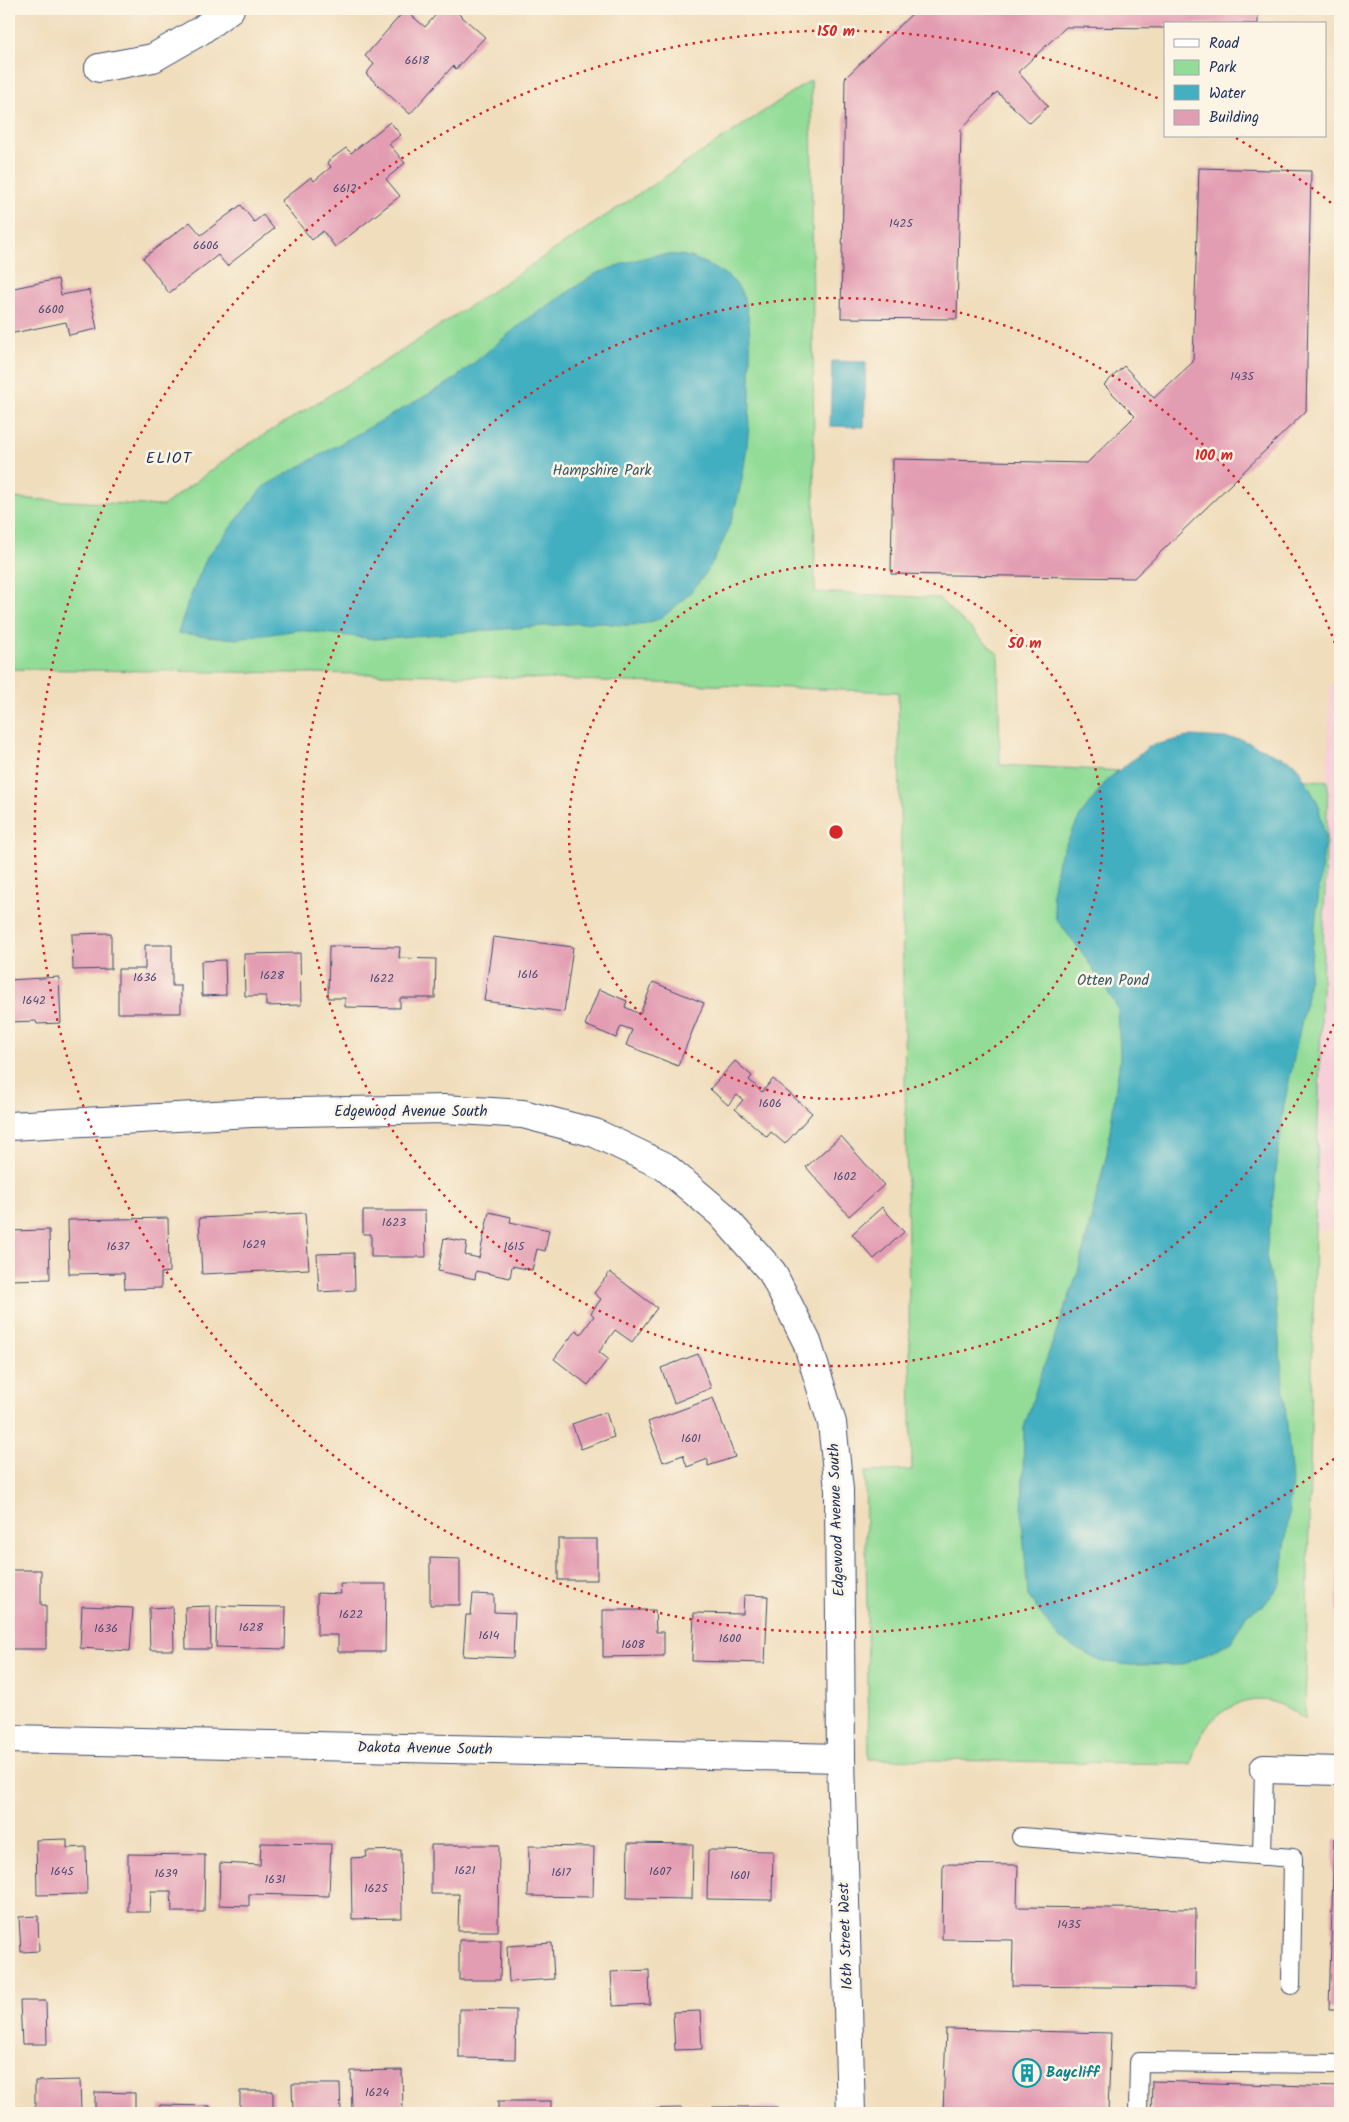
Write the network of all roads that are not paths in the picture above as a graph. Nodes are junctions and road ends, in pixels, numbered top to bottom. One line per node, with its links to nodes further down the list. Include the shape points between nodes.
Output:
1 (230, 9): 2 (street, via 153,58)
2 (99, 68)
3 (9, 1126): 5 (street, Edgewood Avenue South, via 251,1113 444,1109 523,1114 595,1133 664,1166 721,1214 772,1272 807,1342 832,1422 839,1490)
4 (9, 1739): 5 (street, Dakota Avenue South)
5 (841, 1758): 12 (street, 16th Street West)
6 (1264, 1769): 7 (street); 9 (lane)
7 (1340, 1771)
8 (1021, 1837): 9 (lane)
9 (1262, 1856): 10 (lane, via 1293,1858)
10 (1291, 1985)
11 (1340, 2064): 13 (lane, via 1139,2062)
12 (851, 2113)
13 (1138, 2113)

